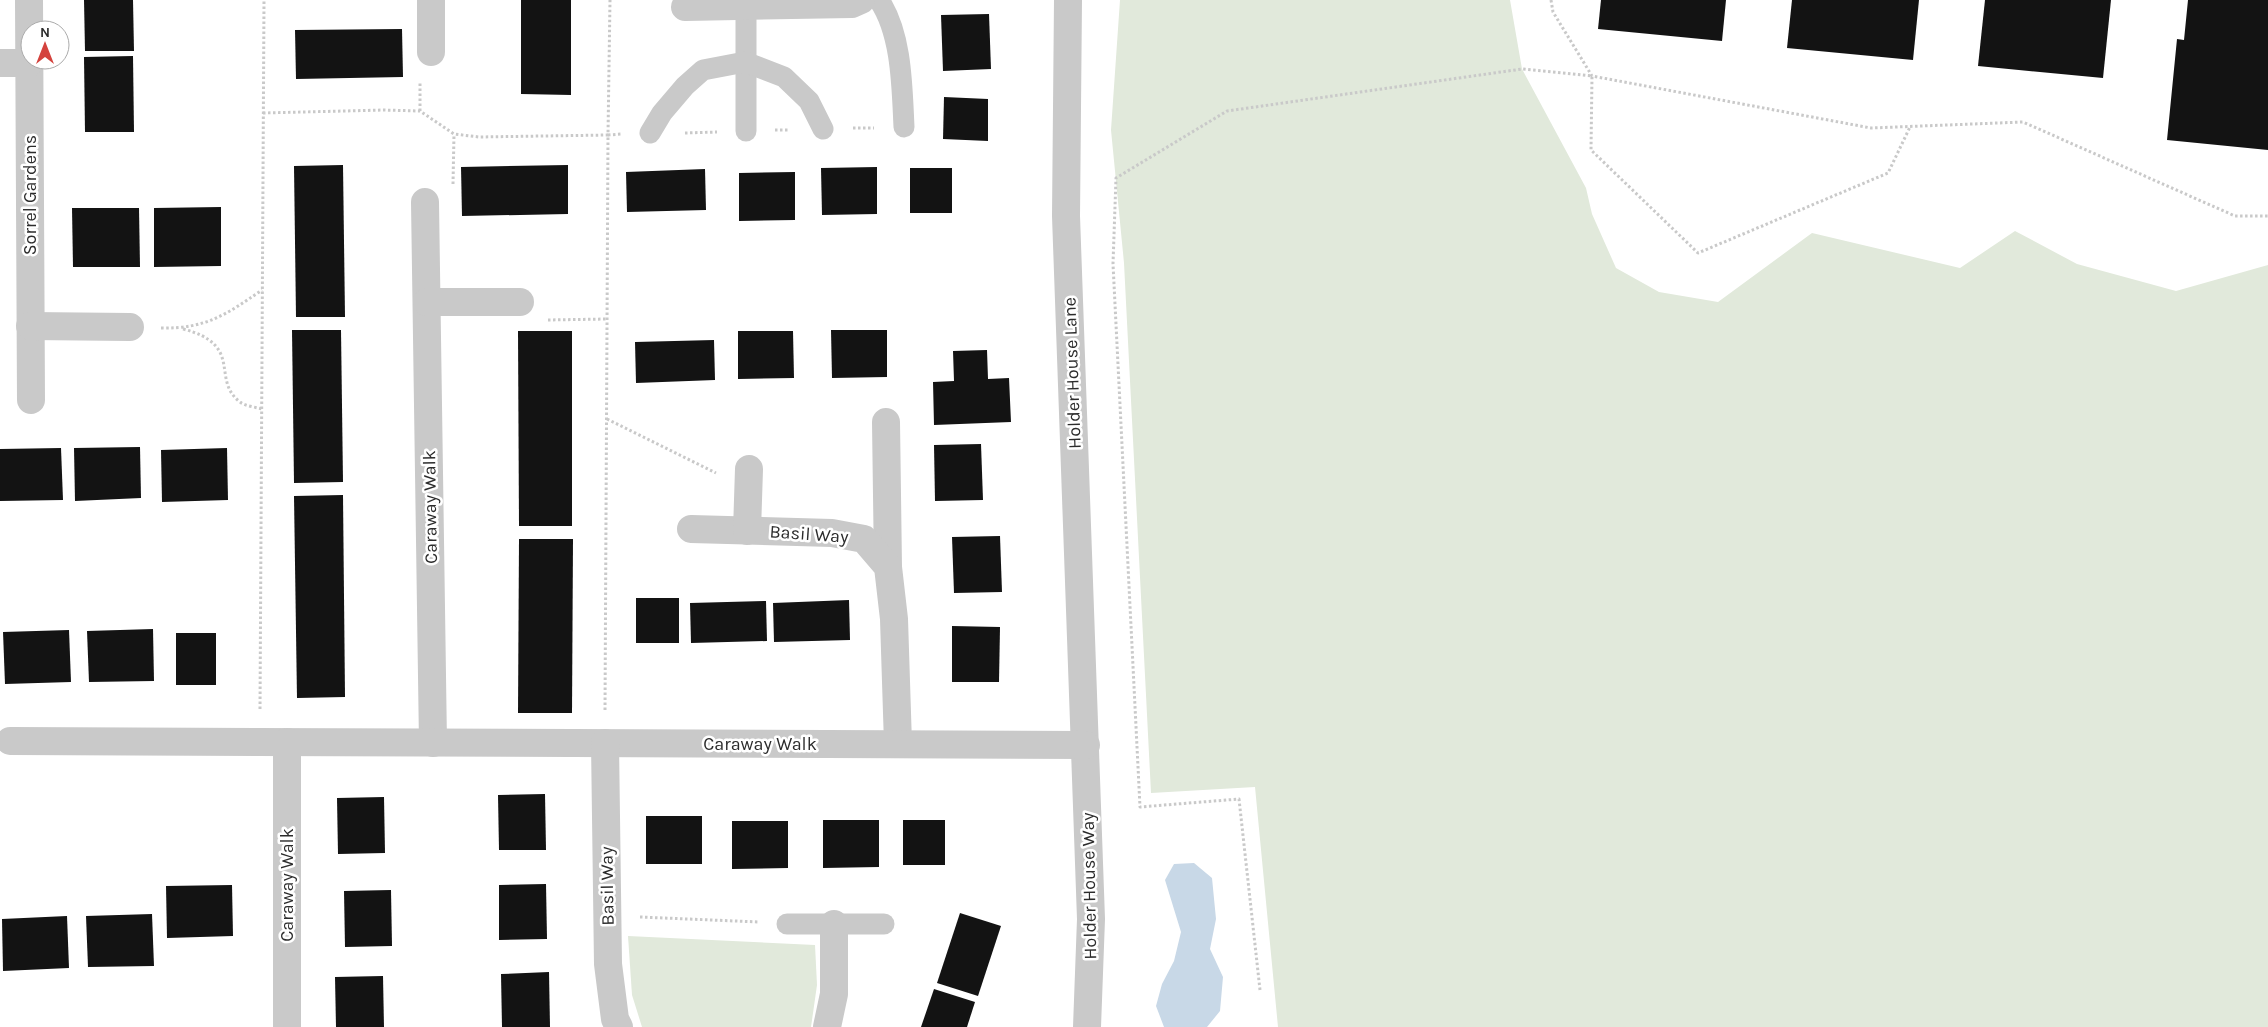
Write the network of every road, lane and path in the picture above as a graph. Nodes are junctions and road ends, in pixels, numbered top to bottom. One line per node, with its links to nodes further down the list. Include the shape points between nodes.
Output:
1 (29, 0): 11 (street, Sorrel Gardens)
2 (264, 0): 18 (path)
3 (431, 0): 12 (street)
4 (610, 0): 24 (path)
5 (862, 0): 9 (street, via 852,4)
6 (879, 0): 19 (lane, via 888,13 902,76)
7 (1068, 0): 48 (street, Holder House Lane, via 1066,216)
8 (1551, 0): 17 (path, via 1553,12)
9 (746, 6): 10 (street); 13 (lane)
10 (685, 7)
11 (29, 20)
12 (431, 52)
13 (745, 62): 21 (lane, via 784,77 809,101); 22 (lane); 23 (lane, via 703,70 662,113)
14 (0, 63): 15 (street)
15 (20, 63)
16 (29, 70): 31 (street, Sorrel Gardens)
17 (1592, 76): 20 (path, via 1872,128); 20 (path, via 1591,150 1698,253 1888,173); 53 (path, via 1522,69 1227,112 1116,178 1113,264 1140,807 1239,799)
18 (263, 113): 24 (path, via 420,111 454,134 479,137); 27 (path)
19 (904, 127)
20 (1910, 127): 26 (path, via 2023,122 2235,216)
21 (823, 129)
22 (746, 131)
23 (650, 133)
24 (608, 135): 30 (path)
25 (425, 202): 28 (street, Caraway Walk)
26 (2268, 216)
27 (262, 290): 33 (path, via 218,319); 35 (path)
28 (427, 302): 29 (street); 45 (street, Caraway Walk)
29 (520, 302): 30 (path, via 531,320)
30 (607, 319): 36 (path)
31 (30, 326): 32 (street); 34 (street, Sorrel Gardens)
32 (130, 326): 33 (path)
33 (182, 328): 35 (path, via 204,334 220,349 231,392 241,403)
34 (31, 400)
35 (262, 409): 43 (path)
36 (607, 418): 38 (path); 46 (path)
37 (886, 422): 41 (street)
38 (749, 480): 40 (street, Basil Way)
39 (691, 529): 40 (street, Basil Way)
40 (747, 531): 41 (street, Basil Way, via 832,533 864,538)
41 (888, 567): 47 (street, via 894,619)
42 (10, 741): 43 (street, Caraway Walk)
43 (260, 742): 44 (street, Caraway Walk)
44 (287, 742): 45 (street, Caraway Walk); 54 (street, Caraway Walk)
45 (434, 743): 46 (street, Caraway Walk)
46 (604, 743): 47 (street, Caraway Walk); 49 (street, Basil Way)
47 (898, 744): 48 (street, Caraway Walk)
48 (1086, 745): 57 (street, Holder House Way, via 1092,919)
49 (607, 915): 50 (path); 55 (street, Basil Way, via 608,964 615,1019)
50 (787, 924): 51 (lane)
51 (834, 924): 52 (lane); 56 (street, via 834,994)
52 (884, 924)
53 (1260, 990)
54 (287, 1027)
55 (619, 1027)
56 (827, 1027)
57 (1087, 1027)

